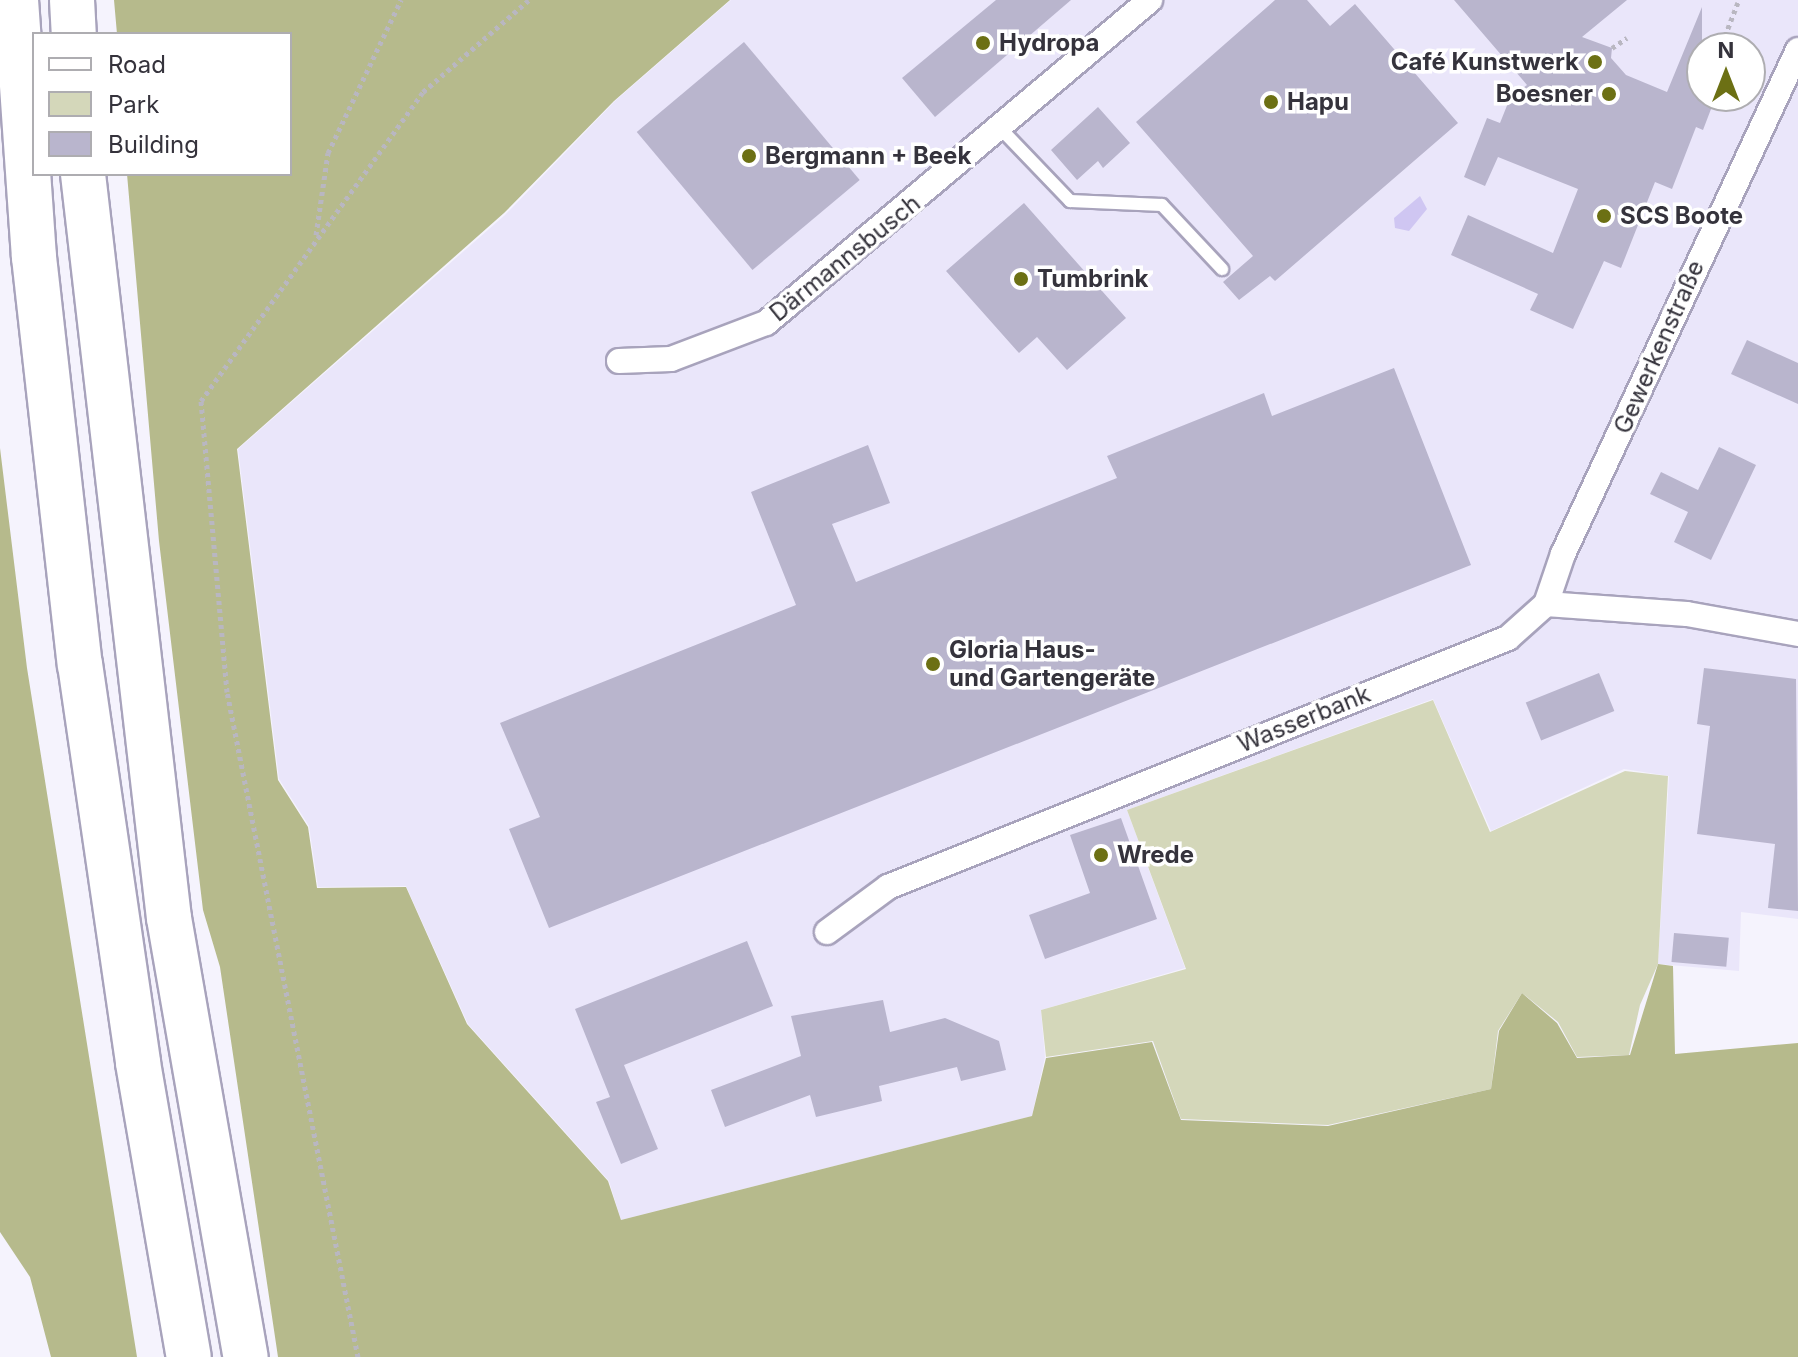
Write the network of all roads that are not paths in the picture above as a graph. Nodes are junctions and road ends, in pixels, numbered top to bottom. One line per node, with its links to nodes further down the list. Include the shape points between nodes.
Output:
1 (16, 0): 13 (highway, via 34,257 80,664 138,1063)
2 (72, 0): 4 (highway)
3 (1150, 0): 6 (street, Därmannsbusch)
4 (74, 32)
5 (1798, 50): 10 (street, Gewerkenstraße, via 1563,554)
6 (1001, 129): 8 (lane, via 1070,201 1162,205); 9 (street, Därmannsbusch, via 766,323 671,359)
7 (83, 184): 14 (highway, via 169,918)
8 (1222, 269)
9 (619, 361)
10 (1546, 604): 11 (street, via 1687,614); 12 (street, Wasserbank, via 1508,638 888,887)
11 (1798, 634)
12 (827, 932)
13 (189, 1357)
14 (246, 1357)

